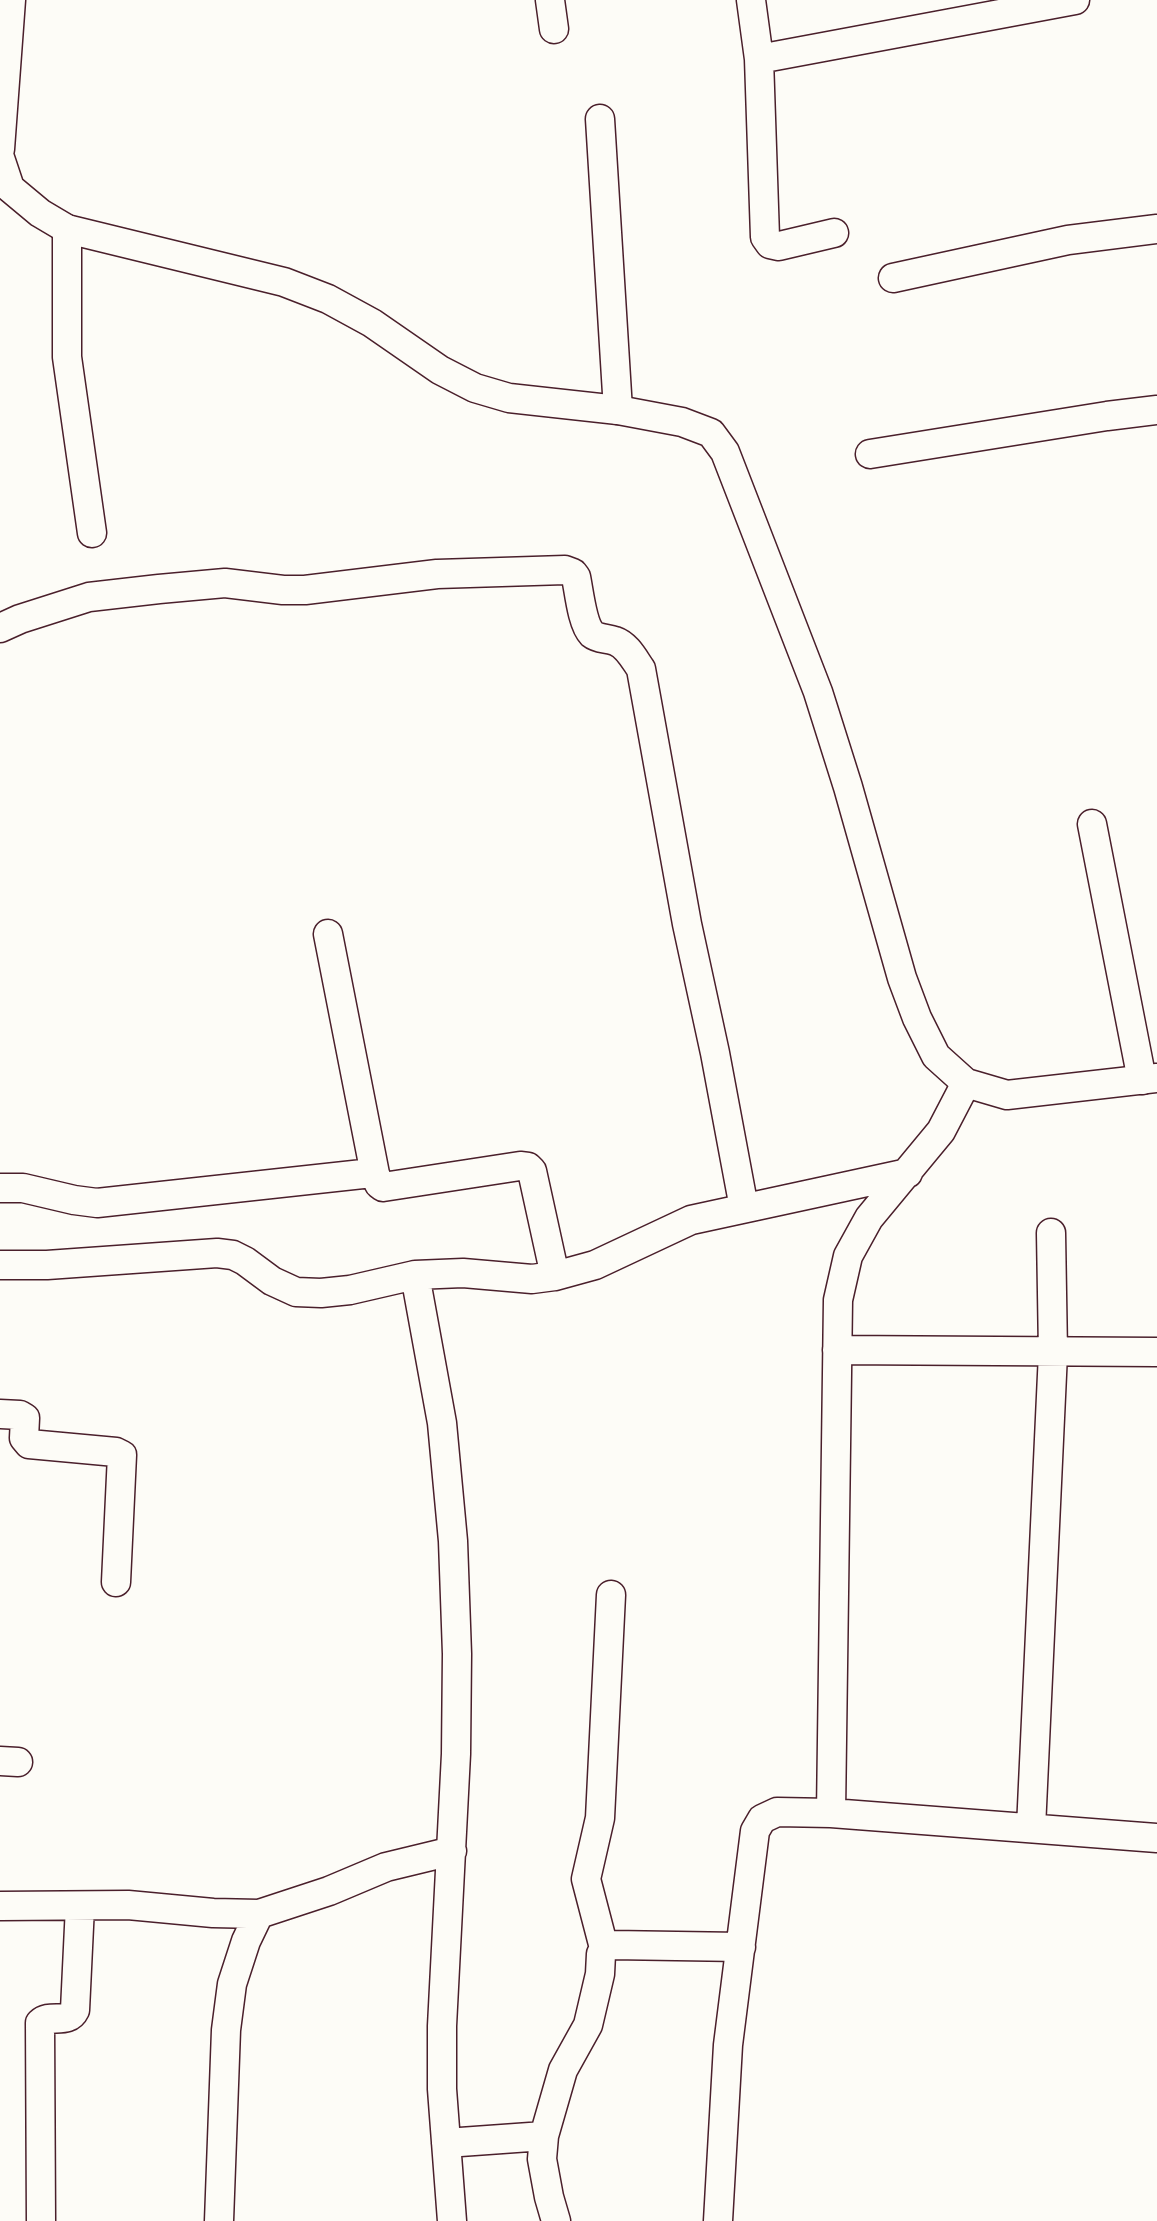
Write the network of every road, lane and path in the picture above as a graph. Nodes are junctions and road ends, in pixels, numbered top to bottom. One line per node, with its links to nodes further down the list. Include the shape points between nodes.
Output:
1 (10, 0): 8 (street)
2 (550, 0): 5 (street)
3 (751, 0): 6 (street)
4 (1076, 0): 6 (street)
5 (554, 30)
6 (758, 59): 13 (street, via 765,237 770,244 779,246)
7 (600, 119): 15 (street)
8 (0, 149)
9 (0, 158): 10 (street)
10 (5, 193): 11 (street)
11 (67, 229): 15 (street, via 293,285 328,299 372,323 440,370 475,388 509,398); 18 (street, via 67,357)
12 (1157, 229): 14 (street, via 1068,240)
13 (834, 233)
14 (893, 278)
15 (618, 410): 23 (street, via 711,433 725,452 818,692 902,978 917,1018 936,1056)
16 (1157, 410): 17 (street)
17 (870, 454)
18 (92, 533)
19 (0, 628): 27 (street, via 89,597 216,584 305,590 437,574 565,570 573,573 591,632 597,637 617,641 641,669 687,924)
20 (1092, 824): 22 (street)
21 (328, 934): 25 (street)
22 (1150, 1079): 23 (street, via 1008,1095)
23 (966, 1083): 24 (street, via 941,1131)
24 (908, 1173): 27 (street); 32 (street, via 869,1218 848,1256 838,1300)
25 (375, 1174): 26 (street, via 97,1202 23,1188); 31 (street, via 383,1187 528,1167 532,1172)
26 (0, 1188)
27 (744, 1208): 31 (street, via 691,1220 595,1265)
28 (1051, 1233): 34 (street)
29 (0, 1265): 30 (street, via 217,1254 239,1258 272,1281 296,1292 321,1294)
30 (415, 1276): 31 (street, via 463,1273 532,1279); 41 (street, via 442,1423 453,1540 457,1654)
31 (555, 1276)
32 (837, 1350): 34 (street); 38 (street)
33 (1157, 1352): 34 (street)
34 (1053, 1353): 39 (street)
35 (0, 1414): 36 (street, via 25,1418 24,1438 28,1444 122,1455)
36 (116, 1582)
37 (611, 1595): 46 (street, via 600,1818 586,1879)
38 (831, 1813): 39 (street); 45 (street, via 777,1812 762,1819 755,1831)
39 (1031, 1828): 40 (street)
40 (1157, 1838)
41 (452, 1852): 44 (street, via 386,1867 329,1891); 48 (street, via 442,2026)
42 (0, 1906): 43 (street)
43 (80, 1906): 44 (street, via 128,1905); 49 (street, via 75,2010 67,2018 45,2019 40,2023)
44 (259, 1914): 50 (street, via 232,1984 226,2030)
45 (740, 1947): 46 (street, via 612,1945); 53 (street, via 728,2045)
46 (604, 1948): 47 (street, via 588,2024 563,2070)
47 (544, 2136): 48 (street); 52 (street, via 542,2159)
48 (446, 2143): 51 (street)
49 (41, 2221)
50 (219, 2221)
51 (452, 2221)
52 (556, 2221)
53 (718, 2221)

